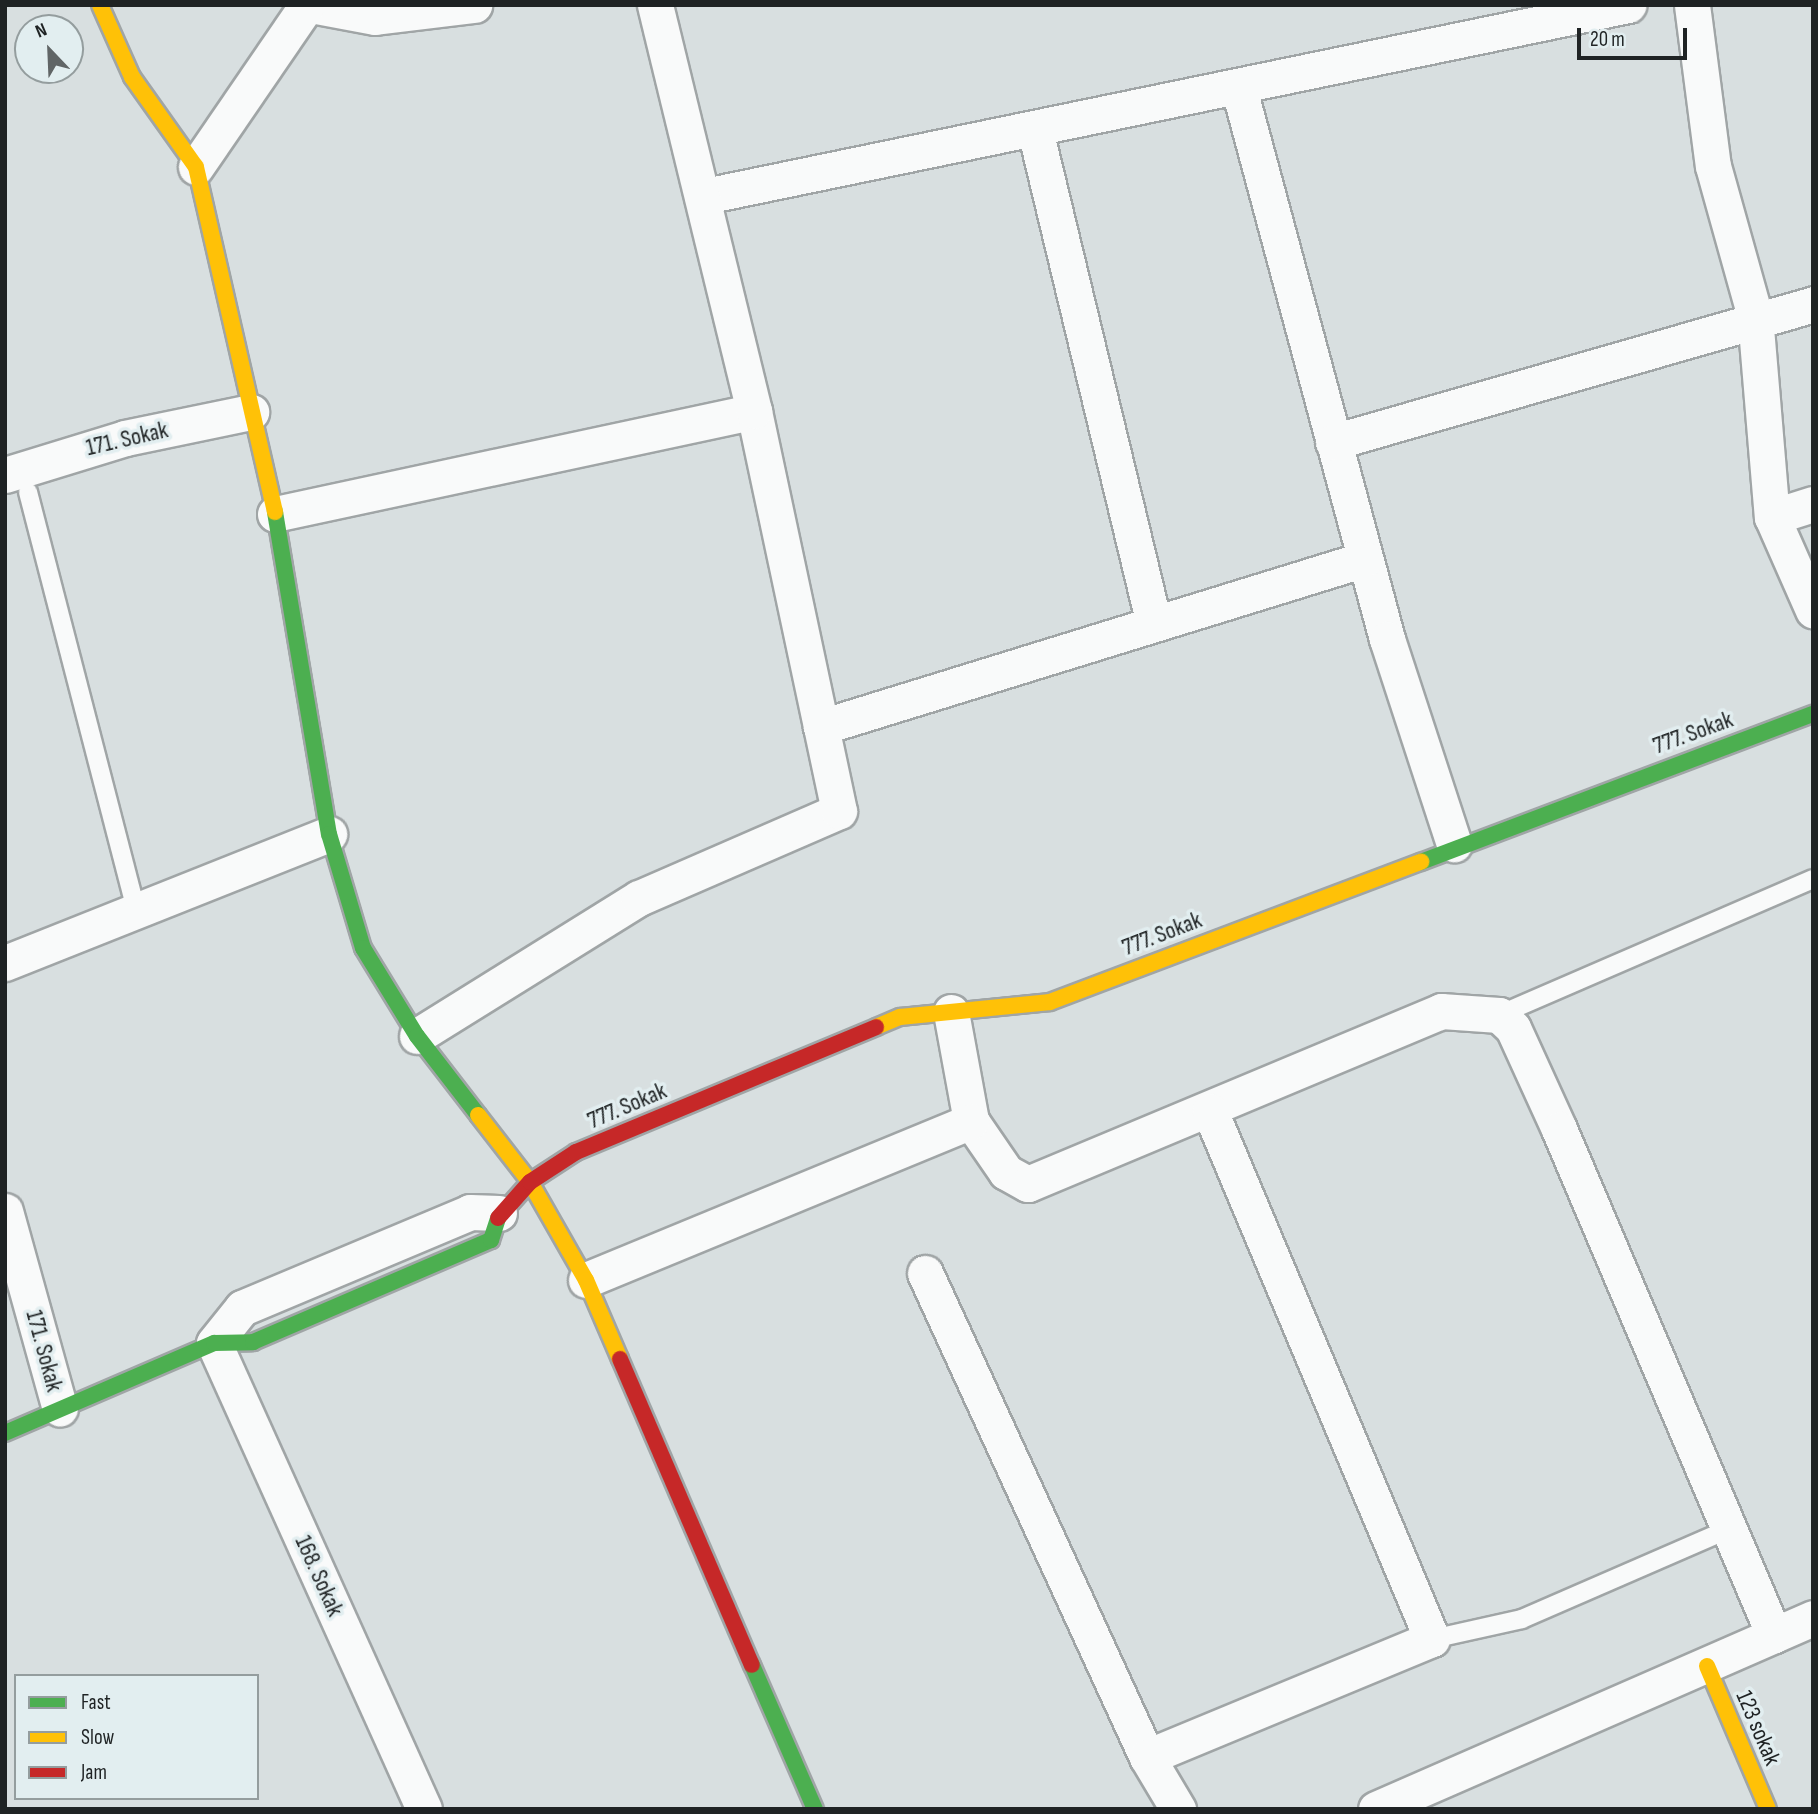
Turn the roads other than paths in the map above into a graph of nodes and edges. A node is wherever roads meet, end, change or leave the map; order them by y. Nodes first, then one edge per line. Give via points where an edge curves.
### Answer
1 (100, 5) edge
2 (309, 5) edge
3 (474, 5) edge
4 (655, 5) edge
5 (1628, 5) edge
6 (1692, 5) edge
7 (418, 9) edge
8 (1239, 89) junction
9 (1035, 130) junction
10 (196, 167) junction
11 (705, 197) junction
12 (1813, 304) edge
13 (1755, 316) junction
14 (754, 411) junction
15 (251, 412) junction
16 (1333, 442) junction
17 (17, 483) edge
18 (1813, 504) edge
19 (275, 514) junction
20 (1772, 517) junction
21 (1365, 559) junction
22 (1813, 610) edge
23 (1154, 624) junction
24 (1813, 714) edge
25 (821, 727) junction
26 (329, 834) junction
27 (1454, 844) junction
28 (1813, 879) edge
29 (136, 911) junction
30 (5, 963) edge
31 (951, 1012) junction
32 (1499, 1015) junction
33 (417, 1036) junction
34 (1210, 1111) junction
35 (971, 1122) junction
36 (530, 1182) junction
37 (5, 1211) edge
38 (499, 1213) joint
39 (925, 1273) dead end
40 (586, 1280) junction
41 (214, 1343) junction
42 (60, 1409) junction
43 (5, 1433) edge
44 (1729, 1529) junction
45 (1813, 1618) edge
46 (1774, 1635) junction
47 (1432, 1639) junction
48 (1707, 1666) junction
49 (1147, 1757) junction
50 (1421, 1802) edge
51 (424, 1809) edge
52 (815, 1809) edge
53 (1178, 1809) edge
54 (1377, 1809) edge
55 (1768, 1809) edge

1 - 10 street via 132,77
2 - 7 street via 375,17
2 - 10 street
3 - 7 street
4 - 11 street
5 - 8 street
6 - 13 street via 1713,166
8 - 9 street
8 - 16 street
9 - 11 street
9 - 23 street
10 - 15 street
11 - 14 street
12 - 13 street
13 - 16 street
13 - 20 street
14 - 19 street
14 - 25 street
15 - 17 street, 171. Sokak via 112,441
15 - 19 street
16 - 21 street
17 - 29 lane
18 - 20 street
19 - 26 street
20 - 22 street
21 - 23 street
21 - 27 street
23 - 25 street
24 - 27 street, 777. Sokak
25 - 33 street via 839,811 639,898
26 - 29 street
26 - 33 street via 363,948
27 - 31 street, 777. Sokak via 1050,1002
28 - 32 lane
29 - 30 street
31 - 35 street
31 - 36 street, 777. Sokak via 900,1017 576,1152
32 - 34 street via 1441,1011
32 - 44 street via 1513,1028 1548,1104
33 - 36 street
34 - 35 street via 1028,1184 1006,1172
34 - 47 street
35 - 40 street
36 - 38 street, 777. Sokak
36 - 40 street
37 - 42 street, 171. Sokak
38 - 41 street via 470,1212 242,1308
39 - 49 street
40 - 52 street
41 - 42 street
41 - 51 street, 168. Sokak
42 - 43 street
44 - 46 street
44 - 47 lane via 1533,1615
45 - 46 street
46 - 48 street
47 - 49 street
48 - 50 street
48 - 55 street, 123 sokak
49 - 53 street
50 - 54 street

